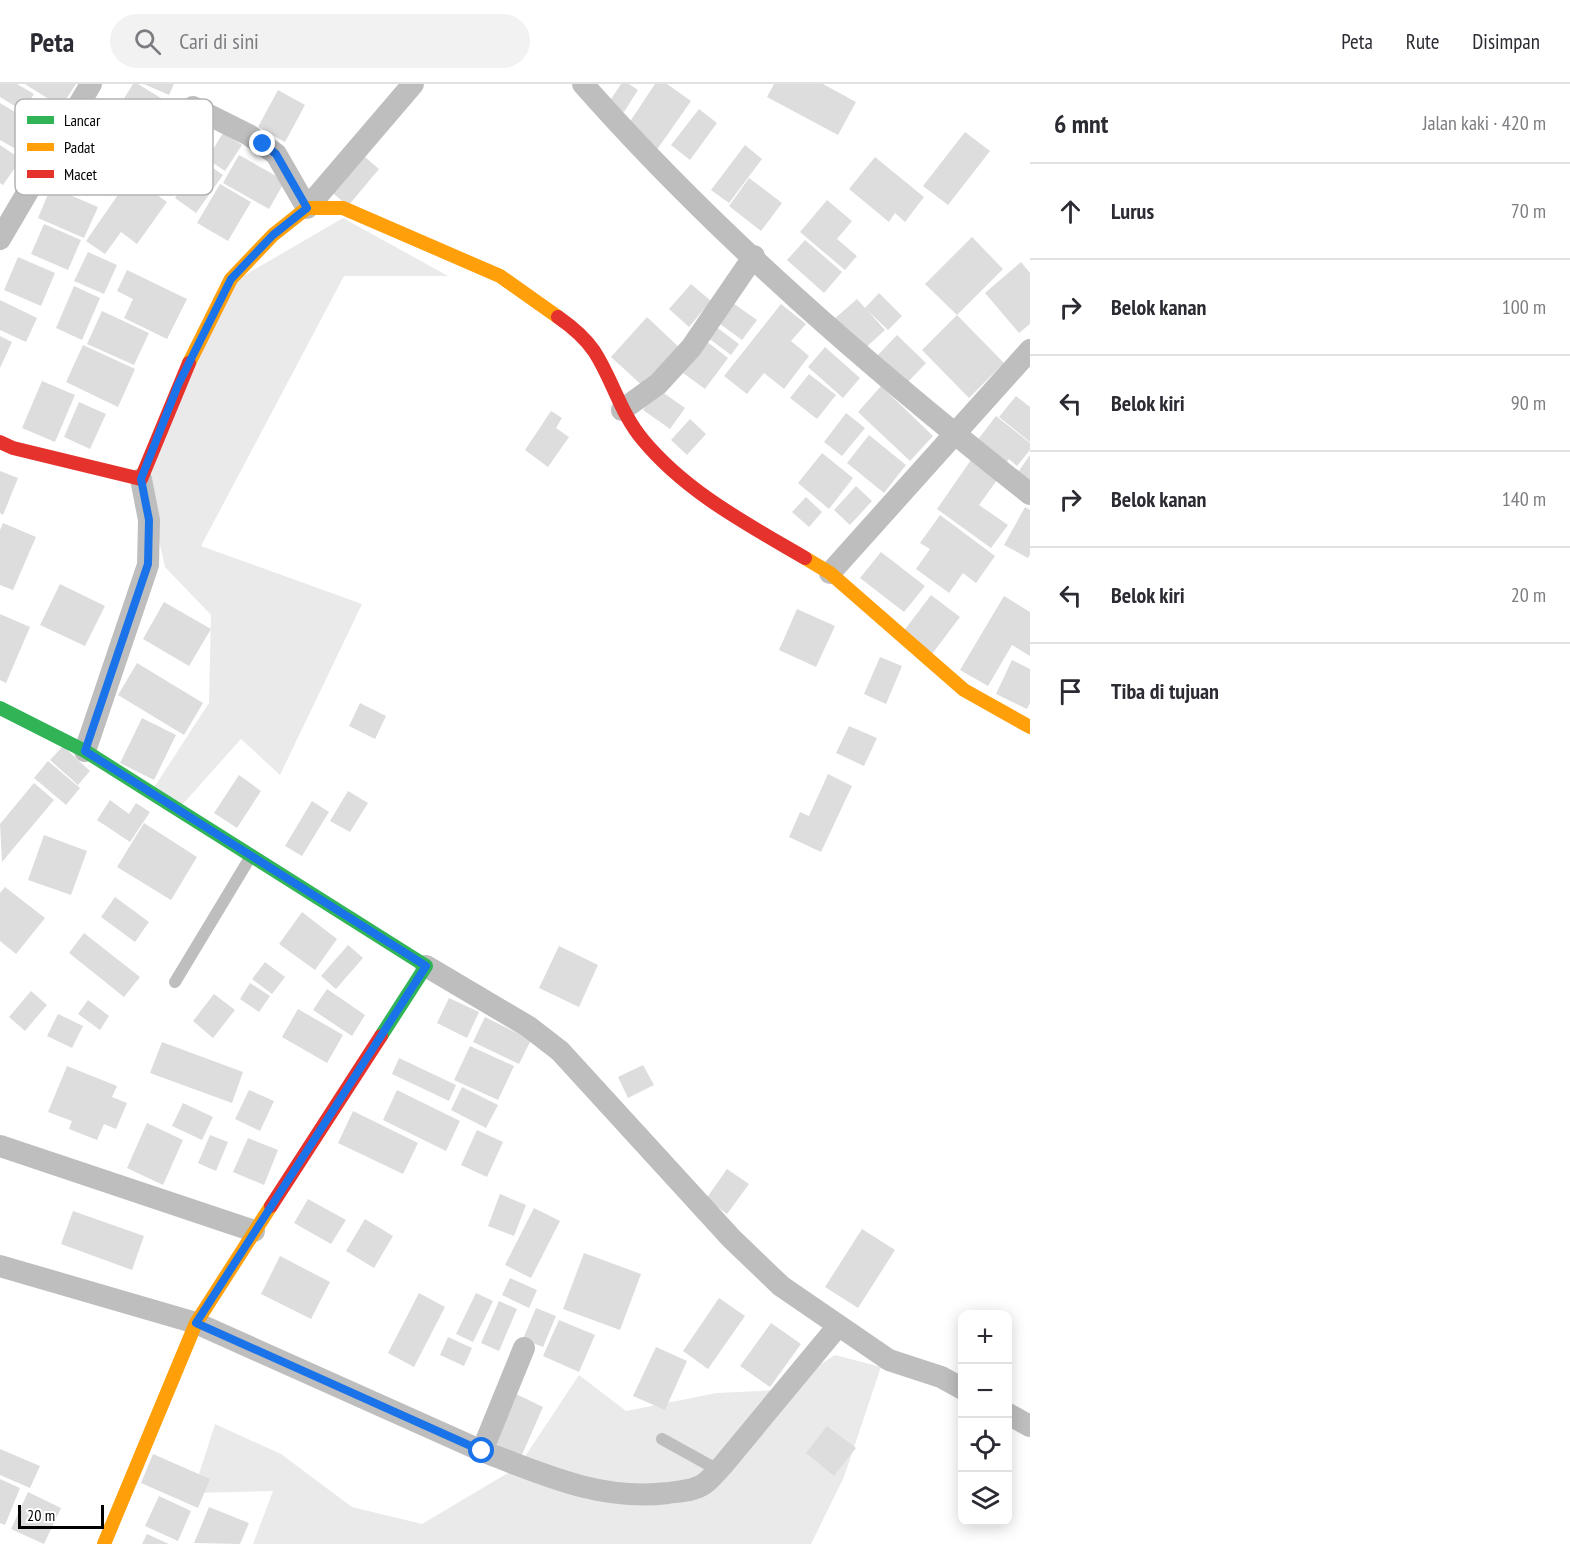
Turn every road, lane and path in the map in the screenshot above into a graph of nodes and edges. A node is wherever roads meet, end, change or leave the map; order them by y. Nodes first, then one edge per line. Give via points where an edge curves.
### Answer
1 (91, 84) edge
2 (413, 84) edge
3 (583, 84) edge
4 (82, 99) edge
5 (213, 117) edge
6 (26, 195) edge
7 (307, 208) junction
8 (0, 239) edge
9 (754, 256) junction
10 (1030, 350) edge
11 (622, 410) junction
12 (953, 433) junction
13 (0, 442) edge
14 (141, 479) junction
15 (1030, 494) edge
16 (830, 573) junction
17 (0, 708) edge
18 (1030, 727) edge
19 (85, 751) junction
20 (252, 855) junction
21 (426, 966) junction
22 (175, 982) dead end
23 (0, 1146) edge
24 (254, 1231) junction
25 (0, 1266) edge
26 (196, 1323) junction
27 (838, 1326) junction
28 (524, 1348) dead end
29 (958, 1386) edge
30 (1012, 1416) edge
31 (1030, 1426) edge
32 (662, 1439) dead end
33 (482, 1451) junction
34 (718, 1470) junction
35 (104, 1544) edge

1 - 4 street
2 - 7 street
3 - 9 street via 629,136
5 - 7 street via 276,154
6 - 8 street
7 - 11 street via 343,208 500,276 572,327 594,351
7 - 14 street via 273,235 231,279 178,385
9 - 11 street via 691,348 658,384
9 - 12 street via 801,302
10 - 12 street
11 - 16 street via 642,440 678,477 742,521
12 - 15 street
12 - 16 street
13 - 14 street
14 - 19 street via 149,520 148,564
16 - 18 street via 964,690
17 - 19 street
19 - 20 street
20 - 21 street
20 - 22 lane
21 - 24 street
21 - 27 street via 529,1027 560,1051 731,1238 781,1286
23 - 24 street
24 - 26 street
25 - 26 street
26 - 33 street
26 - 35 street
27 - 29 street via 889,1360
27 - 34 street
28 - 33 street
30 - 31 street
32 - 34 lane
33 - 34 street via 566,1484 607,1493 689,1489 704,1484

